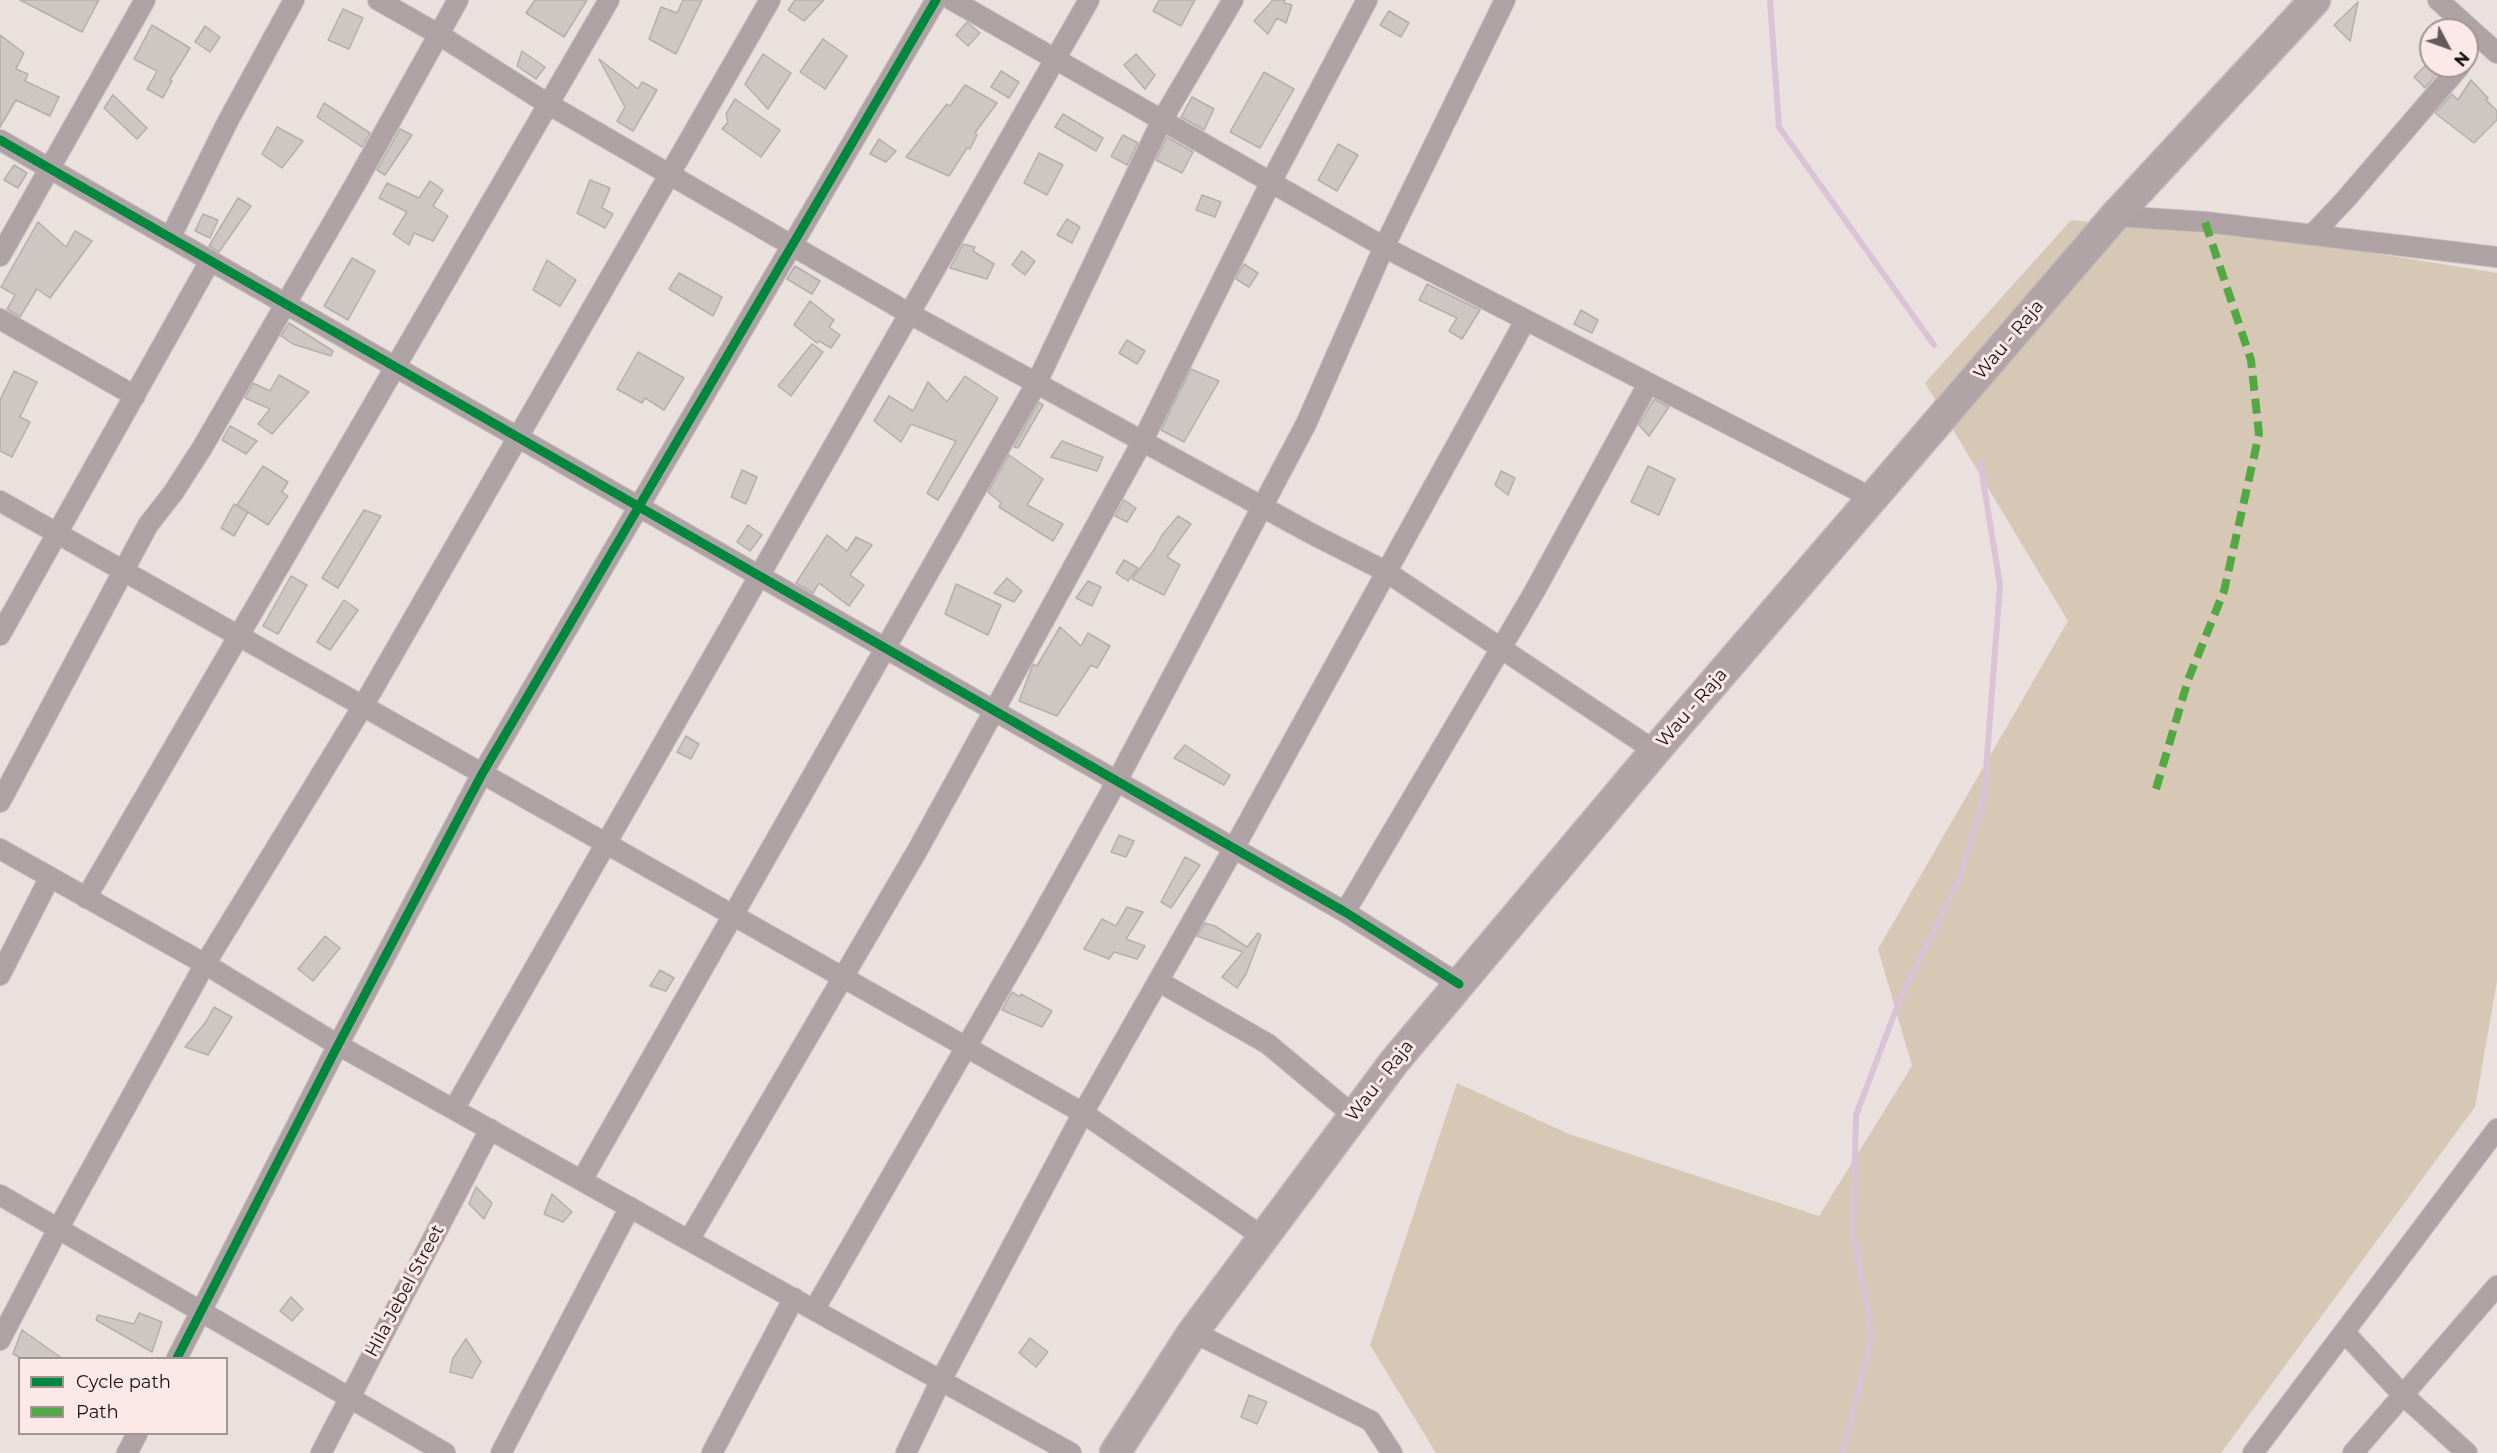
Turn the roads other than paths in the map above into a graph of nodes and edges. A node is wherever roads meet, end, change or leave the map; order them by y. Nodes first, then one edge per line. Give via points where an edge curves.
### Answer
1 (145, 0) edge
2 (294, 0) edge
3 (378, 0) edge
4 (458, 0) edge
5 (609, 0) edge
6 (770, 0) edge
7 (936, 0) edge
8 (952, 0) edge
9 (1089, 0) edge
10 (1233, 0) edge
11 (1367, 0) edge
12 (1505, 0) edge
13 (2315, 0) edge
14 (2438, 0) edge
15 (438, 34) junction
16 (2490, 46) edge
17 (1056, 59) junction
18 (2450, 78) edge
19 (548, 104) junction
20 (1162, 120) junction
21 (0, 140) edge
22 (49, 169) junction
23 (669, 174) junction
24 (1271, 182) junction
25 (2115, 216) junction
26 (2312, 235) junction
27 (170, 238) junction
28 (792, 245) junction
29 (1384, 246) junction
30 (0, 256) edge
31 (2497, 257) edge
32 (210, 261) junction
33 (286, 305) junction
34 (910, 314) junction
35 (0, 319) edge
36 (1526, 321) junction
37 (395, 367) junction
38 (1036, 384) junction
39 (1648, 384) junction
40 (135, 396) junction
41 (518, 437) junction
42 (1142, 442) junction
43 (1874, 500) junction
44 (0, 501) edge
45 (1261, 506) junction
46 (639, 507) junction
47 (57, 533) junction
48 (124, 571) junction
49 (1385, 571) junction
50 (759, 576) junction
51 (0, 635) edge
52 (239, 636) junction
53 (1501, 646) junction
54 (884, 648) junction
55 (363, 706) junction
56 (994, 711) junction
57 (1655, 751) junction
58 (482, 774) junction
59 (1117, 781) junction
60 (0, 802) edge
61 (606, 844) junction
62 (1234, 848) junction
63 (0, 849) edge
64 (50, 877) junction
65 (86, 898) junction
66 (1345, 912) junction
67 (732, 916) junction
68 (205, 964) junction
69 (0, 975) edge
70 (841, 977) junction
71 (1158, 981) junction
72 (1459, 984) junction
73 (338, 1045) junction
74 (965, 1047) junction
75 (454, 1109) junction
76 (1083, 1113) junction
77 (1353, 1115) junction
78 (490, 1129) junction
79 (2497, 1129) edge
80 (582, 1180) junction
81 (0, 1195) edge
82 (630, 1207) junction
83 (58, 1229) junction
84 (1263, 1237) junction
85 (689, 1240) junction
86 (2497, 1286) edge
87 (794, 1298) junction
88 (814, 1310) junction
89 (201, 1312) junction
90 (1193, 1332) junction
91 (2345, 1333) junction
92 (0, 1340) edge
93 (178, 1357) edge
94 (940, 1382) junction
95 (2402, 1394) junction
96 (350, 1398) junction
97 (136, 1435) edge
98 (127, 1453) edge
99 (321, 1453) edge
100 (445, 1453) edge
101 (501, 1453) edge
102 (712, 1453) edge
103 (906, 1453) edge
104 (1071, 1453) edge
105 (1115, 1453) edge
106 (1392, 1453) edge
107 (2253, 1453) edge
108 (2353, 1453) edge
109 (2467, 1453) edge

1 - 22 street
2 - 27 street
3 - 15 street
4 - 15 street
5 - 19 street
6 - 23 street
7 - 28 street
8 - 17 street
9 - 17 street
10 - 20 street
11 - 24 street
12 - 29 street
13 - 25 main road, Wau - Raja
14 - 16 street
15 - 19 street
15 - 33 street
17 - 20 street
17 - 34 street
18 - 26 street
19 - 23 street
19 - 37 street
20 - 24 street
20 - 38 street
21 - 22 street
22 - 27 street
22 - 30 street
23 - 28 street
23 - 41 street
24 - 29 street
24 - 42 street
25 - 26 street
25 - 43 main road, Wau - Raja
26 - 31 street
27 - 32 street
28 - 34 street
28 - 46 street
29 - 36 street
29 - 45 street via 1306,424
32 - 33 street
32 - 40 street
33 - 37 street
33 - 48 street via 202,448 148,525
34 - 38 street
34 - 50 street
35 - 40 street
36 - 39 street
36 - 49 street
37 - 41 street
37 - 52 street
38 - 42 street
38 - 54 street
39 - 43 street
39 - 53 street via 1567,535
40 - 47 street
41 - 46 street
41 - 55 street
42 - 45 street
42 - 56 street
43 - 57 main road, Wau - Raja
44 - 47 street
45 - 49 street
45 - 59 street
46 - 50 street
46 - 58 street
47 - 48 street
47 - 51 street
48 - 52 street
48 - 60 street
49 - 53 street
49 - 62 street
50 - 54 street
50 - 61 street
52 - 55 street
52 - 65 street
53 - 57 street
53 - 66 street
54 - 56 street
54 - 67 street
55 - 58 street
55 - 68 street
56 - 59 street
56 - 70 street via 917,851
57 - 72 main road, Wau - Raja
58 - 61 street
58 - 73 street
59 - 62 street
59 - 74 street
61 - 67 street
61 - 75 street
62 - 66 street
62 - 71 street
63 - 64 street
64 - 65 street
64 - 69 street
65 - 68 street
66 - 72 street
67 - 70 street
67 - 80 street
68 - 73 street
68 - 83 street
70 - 74 street
70 - 85 street
71 - 76 street
71 - 77 street via 1268,1044
72 - 77 main road, Wau - Raja
73 - 75 street
73 - 89 street
74 - 76 street
74 - 88 street
75 - 78 street
76 - 84 street
76 - 94 street
77 - 84 main road, Wau - Raja
78 - 80 street
78 - 96 street, Hila Jebel Street
79 - 91 street
80 - 82 street
81 - 83 street
82 - 85 street
82 - 101 street
83 - 89 street
83 - 92 street
84 - 90 main road, Wau - Raja
85 - 87 street
86 - 95 street
87 - 88 street
87 - 102 street
88 - 94 street
89 - 93 street
89 - 96 street
90 - 105 main road, Wau - Raja
90 - 106 street via 1371,1421
91 - 95 street
91 - 107 street
94 - 103 street
94 - 104 street
95 - 108 street
95 - 109 street
96 - 99 street, Hila Jebel Street
96 - 100 street
97 - 98 street

